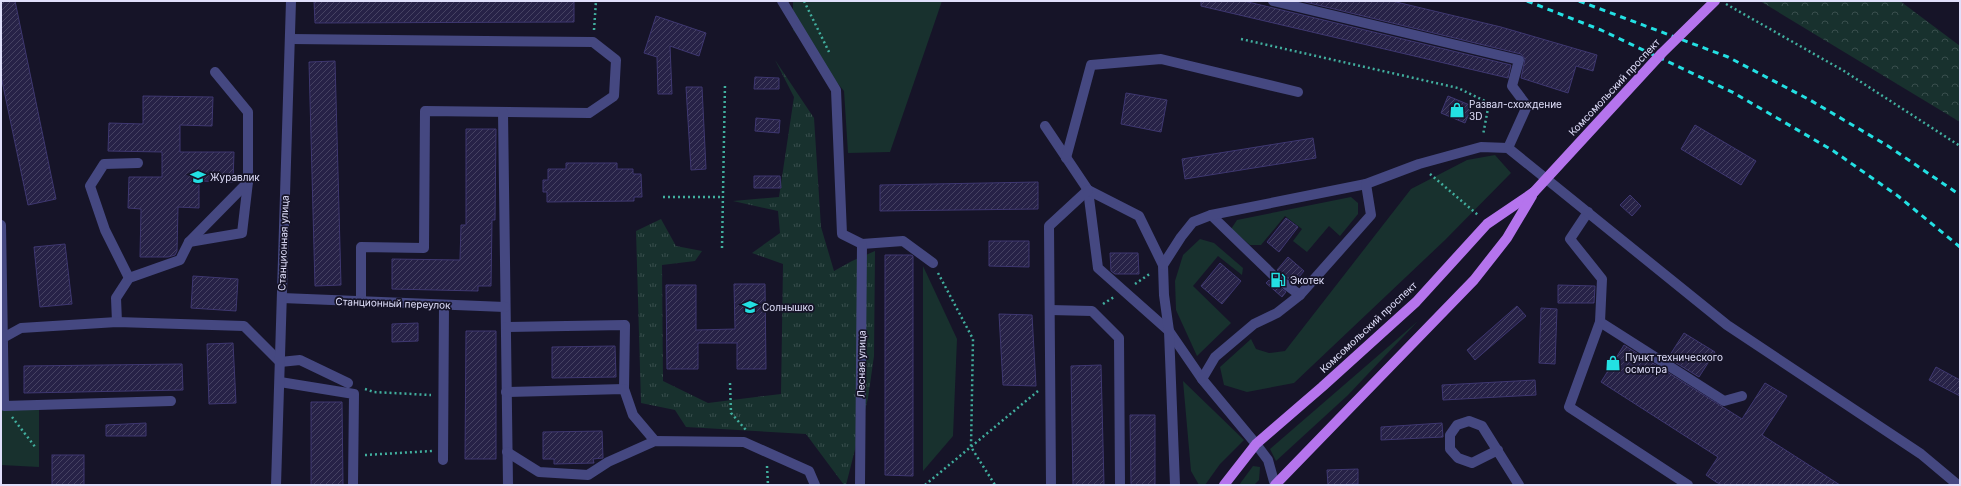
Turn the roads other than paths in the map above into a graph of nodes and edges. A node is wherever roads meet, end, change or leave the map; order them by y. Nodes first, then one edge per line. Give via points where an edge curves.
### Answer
1 (291, 1) edge
2 (782, 1) edge
3 (1273, 1) edge
4 (1719, 2) edge
5 (290, 39) junction
6 (214, 72) dead end
7 (1298, 92) dead end
8 (503, 112) junction
9 (1045, 126) dead end
10 (1508, 148) junction
11 (1066, 158) junction
12 (138, 163) dead end
13 (248, 182) junction
14 (1366, 184) junction
15 (1088, 190) junction
16 (1534, 192) junction
17 (1588, 212) junction
18 (1211, 215) junction
19 (1, 225) edge
20 (189, 242) junction
21 (862, 244) junction
22 (933, 263) road end
23 (1163, 265) junction
24 (129, 278) junction
25 (1300, 295) junction
26 (282, 298) junction
27 (361, 302) junction
28 (444, 305) junction
29 (505, 307) junction
30 (1050, 310) junction
31 (117, 322) junction
32 (1600, 322) junction
33 (506, 327) junction
34 (1169, 331) junction
35 (3, 338) junction
36 (2, 360) edge
37 (280, 362) junction
38 (1202, 379) junction
39 (280, 382) junction
40 (348, 384) road end
41 (624, 389) junction
42 (506, 392) junction
43 (1742, 396) dead end
44 (171, 401) dead end
45 (655, 441) junction
46 (1256, 444) junction
47 (1498, 450) junction
48 (507, 452) junction
49 (443, 455) road end
50 (1175, 472) junction
51 (276, 485) edge
52 (353, 485) edge
53 (508, 485) edge
54 (815, 485) edge
55 (860, 485) edge
56 (1051, 485) edge
57 (1120, 485) edge
58 (1175, 485) edge
59 (1184, 485) edge
60 (1224, 485) edge
61 (1275, 485) edge
62 (1519, 485) edge
63 (1688, 485) edge
64 (1958, 485) edge

1 - 5 street, Станционная улица
2 - 21 street via 836,90 842,234
3 - 10 street via 1519,60 1512,86 1527,106
4 - 16 main road, Комсомольский проспект, bridge via 1662,53
5 - 8 street via 593,42 616,60 614,96 588,113
5 - 26 street, Станционная улица
6 - 13 street via 248,112
7 - 11 street via 1161,58 1091,65
8 - 27 street via 425,111 424,248 361,247
8 - 29 street
9 - 11 street
10 - 14 street via 1481,147 1419,164
10 - 17 street
11 - 15 street
12 - 24 street via 104,164 90,186 105,230
13 - 20 street
13 - 20 street via 242,233
14 - 18 street
14 - 25 street via 1371,215
15 - 23 street via 1140,216
15 - 30 street via 1049,226
15 - 34 street via 1098,268
16 - 46 main road, Комсомольский проспект via 1487,224 1416,302
16 - 61 main road, Комсомольский проспект via 1507,238 1474,280
17 - 32 street via 1570,238 1602,280
17 - 64 street via 1727,325 1921,454
18 - 23 street via 1193,222
18 - 25 street via 1273,275
19 - 35 street
20 - 24 street via 180,260
21 - 22 street via 903,241
21 - 55 street, Лесная улица
23 - 34 street
24 - 31 street via 116,298
25 - 38 street via 1277,313 1254,324 1215,357
26 - 27 street, Станционный переулок
26 - 37 street, Станционная улица
27 - 28 street, Станционный переулок
28 - 29 street, Станционный переулок
28 - 49 street
29 - 33 street
30 - 56 street
30 - 57 street via 1092,311 1119,338
31 - 35 street via 21,328
31 - 37 street via 244,326
32 - 43 street via 1724,401
32 - 63 street via 1569,407
33 - 41 street via 625,326
33 - 42 street
34 - 38 street
34 - 50 street
35 - 36 street
36 - 44 street via 4,406
37 - 39 street, Станционная улица
37 - 40 street via 300,360
38 - 46 street
39 - 51 street, Станционная улица
39 - 52 street via 354,394
41 - 42 street
41 - 45 street via 633,415
42 - 48 street
45 - 48 street via 608,462 588,475 539,472
45 - 54 street via 744,442 809,471
46 - 60 main road, Комсомольский проспект
46 - 61 street via 1268,460
47 - 47 street via 1482,426 1469,421 1457,425 1450,436 1450,448 1458,458 1472,463
47 - 62 street
48 - 53 street
50 - 58 street
50 - 59 street

